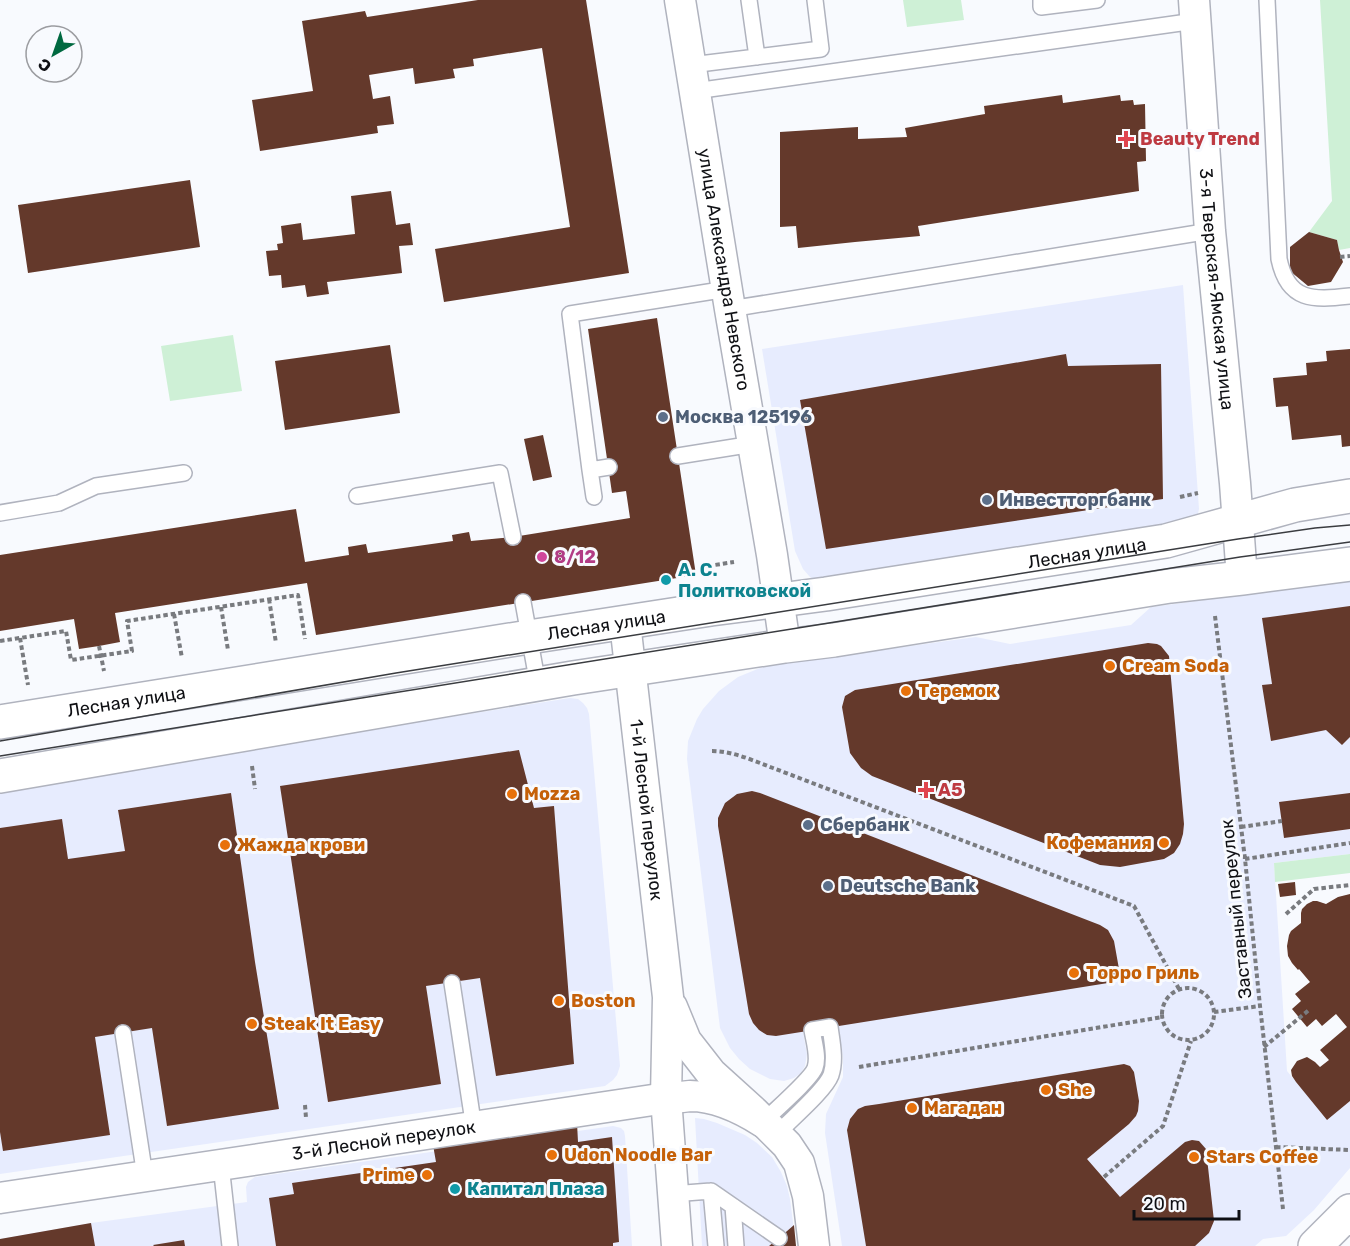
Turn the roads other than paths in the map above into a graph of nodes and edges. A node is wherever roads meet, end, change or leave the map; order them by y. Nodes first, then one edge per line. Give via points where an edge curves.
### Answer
1 (680, 0) edge
2 (748, 0) edge
3 (815, 0) edge
4 (1041, 0) edge
5 (1097, 0) edge
6 (1267, 0) edge
7 (1195, 10) edge
8 (757, 57) junction
9 (693, 78) junction
10 (1210, 231) junction
11 (1350, 296) edge
12 (729, 299) junction
13 (753, 444) junction
14 (678, 456) dead end
15 (609, 467) dead end
16 (590, 470) junction
17 (184, 473) dead end
18 (357, 496) dead end
19 (1350, 496) edge
20 (594, 498) dead end
21 (0, 513) edge
22 (1237, 522) junction
23 (513, 537) dead end
24 (1350, 564) edge
25 (1242, 578) junction
26 (779, 600) junction
27 (523, 602) dead end
28 (625, 622) junction
29 (529, 637) junction
30 (785, 646) junction
31 (631, 670) junction
32 (538, 685) junction
33 (0, 722) edge
34 (0, 777) edge
35 (452, 983) dead end
36 (668, 997) junction
37 (123, 1033) dead end
38 (666, 1098) junction
39 (474, 1128) junction
40 (769, 1128) junction
41 (221, 1165) junction
42 (145, 1176) junction
43 (711, 1191) junction
44 (672, 1194) junction
45 (0, 1198) edge
46 (733, 1206) junction
47 (1350, 1211) edge
48 (779, 1238) dead end
49 (230, 1246) edge
50 (677, 1246) edge
51 (716, 1246) edge
52 (736, 1246) edge
53 (814, 1246) edge
54 (1315, 1246) edge

1 - 9 street, улица Александра Невского
2 - 8 lane
3 - 8 lane via 821,49
4 - 5 lane via 1041,7
6 - 11 lane via 1282,273 1300,294 1327,299
7 - 9 lane
7 - 10 street, 3-я Тверская-Ямская улица
8 - 9 lane
9 - 12 street, улица Александра Невского
10 - 12 lane
10 - 22 street, 3-я Тверская-Ямская улица
12 - 13 street, улица Александра Невского
12 - 16 lane via 570,314
13 - 14 lane
13 - 26 street, улица Александра Невского
15 - 16 lane
16 - 20 lane
17 - 21 lane via 96,486 59,503
18 - 23 lane via 500,473
19 - 22 street, Лесная улица via 1295,505
22 - 25 street, 3-я Тверская-Ямская улица
22 - 26 street, Лесная улица via 1166,541
24 - 25 street
25 - 30 street via 1170,585
26 - 28 street, Лесная улица
26 - 30 street, улица Александра Невского
27 - 29 lane
28 - 29 street, Лесная улица
28 - 31 street, 1-й Лесной переулок
29 - 32 lane
29 - 33 street, Лесная улица
30 - 31 street
31 - 32 street
31 - 36 street, 1-й Лесной переулок
32 - 34 street
35 - 39 lane
36 - 38 street, 1-й Лесной переулок
36 - 40 street, 1-й Лесной переулок via 686,1041 704,1065
37 - 42 lane
38 - 39 street, 3-й Лесной переулок
38 - 40 street, 3-й Лесной переулок via 708,1098 741,1110
38 - 44 street, 1-й Лесной переулок
39 - 41 street, 3-й Лесной переулок
40 - 40 lane via 826,1084 833,1067 830,1027 812,1030 814,1069
40 - 53 street, 1-й Лесной переулок via 799,1163
41 - 42 street, 3-й Лесной переулок
41 - 49 lane
42 - 45 street, 3-й Лесной переулок
43 - 44 lane
43 - 46 lane
43 - 51 lane
44 - 50 street, 1-й Лесной переулок
46 - 48 lane
46 - 52 lane
47 - 54 street

